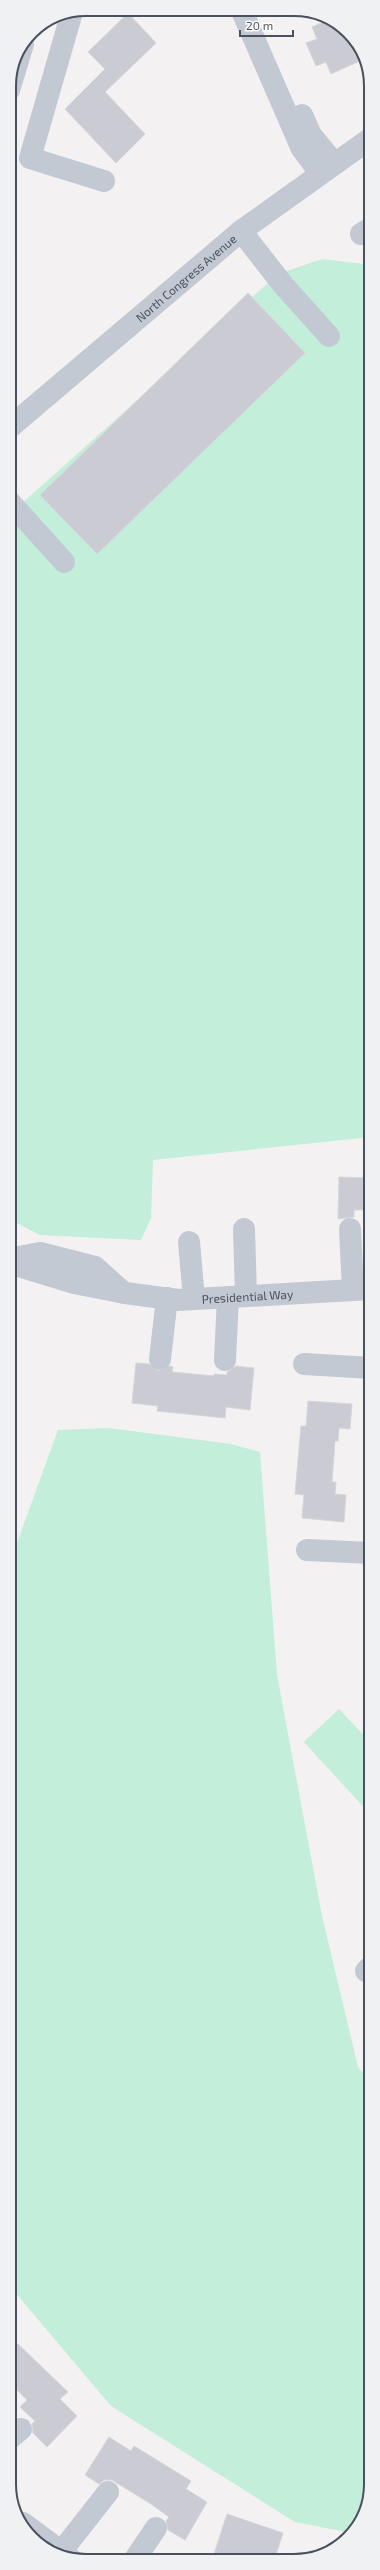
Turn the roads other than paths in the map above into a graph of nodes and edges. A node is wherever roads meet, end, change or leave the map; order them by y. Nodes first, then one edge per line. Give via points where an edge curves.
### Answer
1 (244, 16) edge
2 (259, 16) edge
3 (70, 17) edge
4 (364, 143) edge
5 (327, 168) junction
6 (104, 181) dead end
7 (241, 231) junction
8 (329, 336) dead end
9 (16, 422) edge
10 (16, 509) edge
11 (64, 562) dead end
12 (244, 1229) dead end
13 (350, 1229) dead end
14 (189, 1242) dead end
15 (16, 1258) edge
16 (16, 1265) edge
17 (16, 1273) edge
18 (362, 1290) edge
19 (125, 1293) junction
20 (237, 1296) junction
21 (167, 1298) junction
22 (194, 1299) junction
23 (160, 1359) dead end
24 (225, 1360) dead end
25 (304, 1364) dead end
26 (364, 1368) edge
27 (307, 1550) dead end
28 (364, 1553) edge
29 (108, 2492) dead end
30 (156, 2528) dead end
31 (35, 2532) edge
32 (56, 2547) edge
33 (68, 2552) edge
34 (138, 2554) edge

1 - 5 street via 302,149
2 - 5 street
3 - 6 street via 30,158
4 - 5 street, North Congress Avenue
5 - 7 street, North Congress Avenue
7 - 8 street via 284,286
7 - 9 street, North Congress Avenue
10 - 11 street
12 - 20 street
13 - 18 street
14 - 22 street
15 - 19 street via 40,1253 95,1267
16 - 19 street, Presidential Way via 74,1283
17 - 19 street, Presidential Way via 22,1279 85,1296
18 - 20 street, Presidential Way
19 - 21 street, Presidential Way
20 - 22 street, Presidential Way
20 - 24 street
21 - 22 street, Presidential Way
21 - 23 street
25 - 26 street
27 - 28 street
29 - 33 street
30 - 34 street
31 - 32 street

